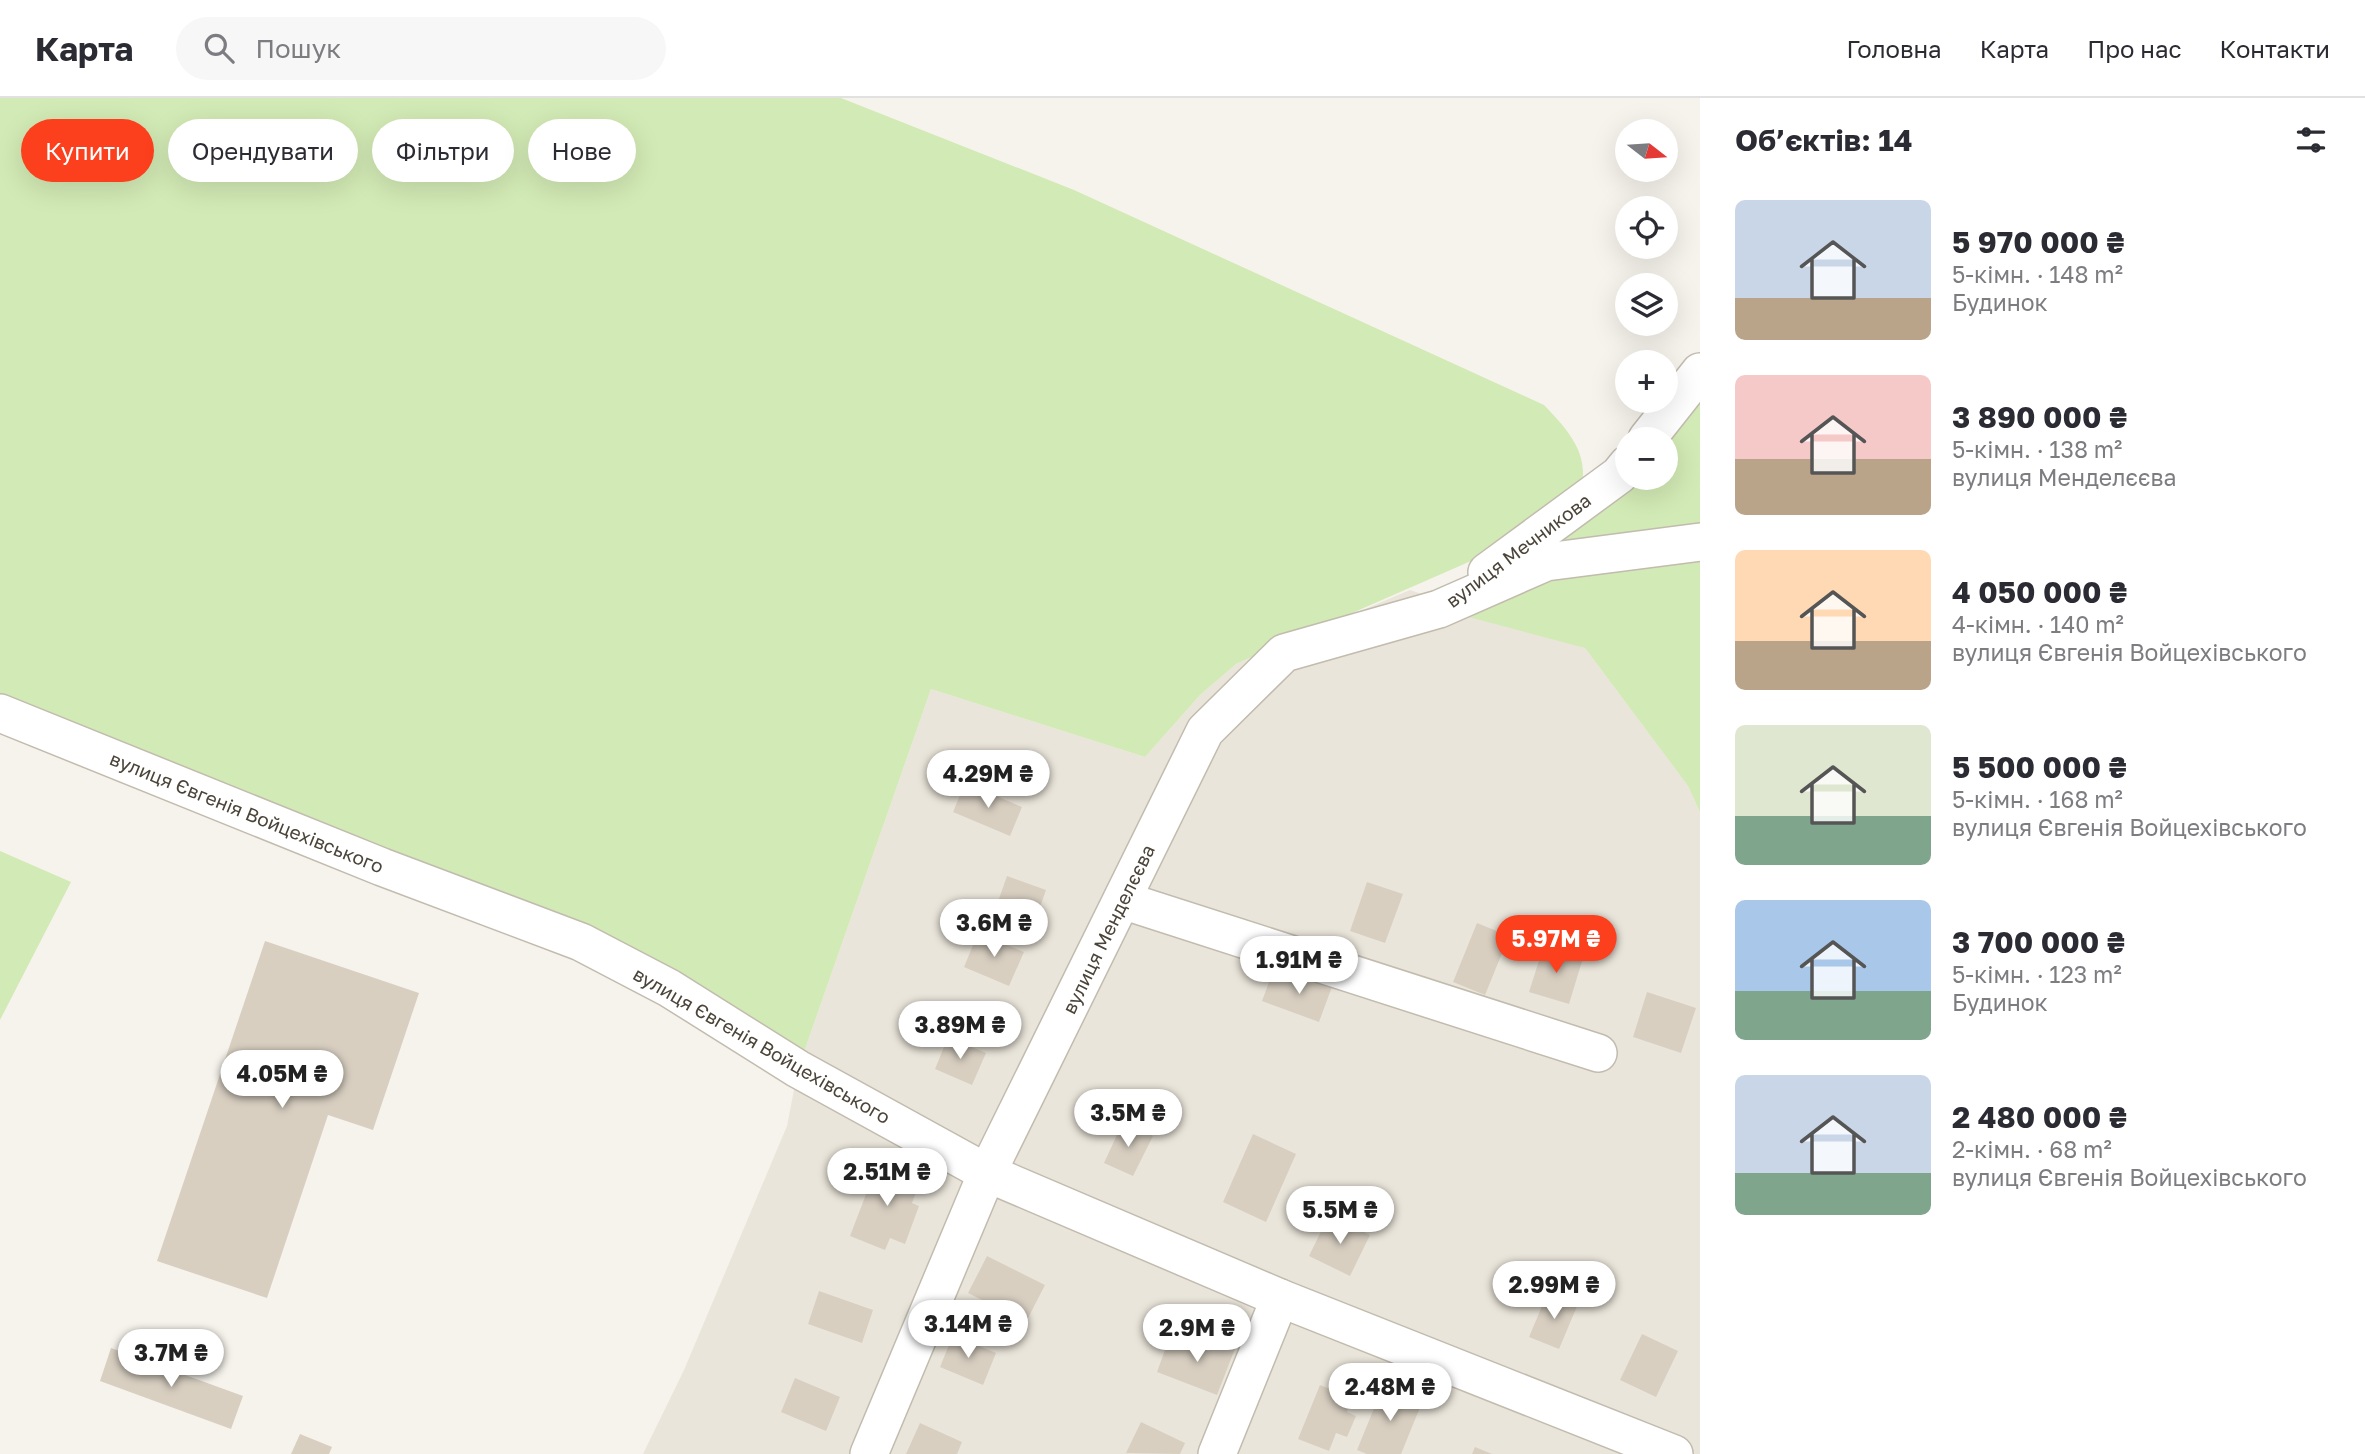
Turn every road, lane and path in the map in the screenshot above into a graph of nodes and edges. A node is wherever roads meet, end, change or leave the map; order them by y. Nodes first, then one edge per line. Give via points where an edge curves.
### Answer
1 (1700, 372) edge
2 (1656, 427) edge
3 (1615, 478) edge
4 (1700, 542) edge
5 (1439, 609) junction
6 (0, 713) edge
7 (1122, 900) junction
8 (1598, 1053) dead end
9 (986, 1173) junction
10 (1280, 1298) junction
11 (1597, 1440) edge
12 (869, 1454) edge
13 (1217, 1454) edge
14 (1674, 1454) edge

1 - 2 street
3 - 5 street, вулиця Мечникова
4 - 5 street via 1546,562
5 - 7 street, вулиця Менделєєва via 1284,653 1205,731
6 - 9 street, вулиця Євгенія Войцехівського via 581,942 670,988 798,1069
7 - 8 street
7 - 9 street, вулиця Менделєєва
9 - 10 street, вулиця Євгенія Войцехівського
9 - 12 street, вулиця Менделєєва
10 - 11 street, вулиця Євгенія Войцехівського
10 - 13 street
11 - 14 street, вулиця Євгенія Войцехівського

